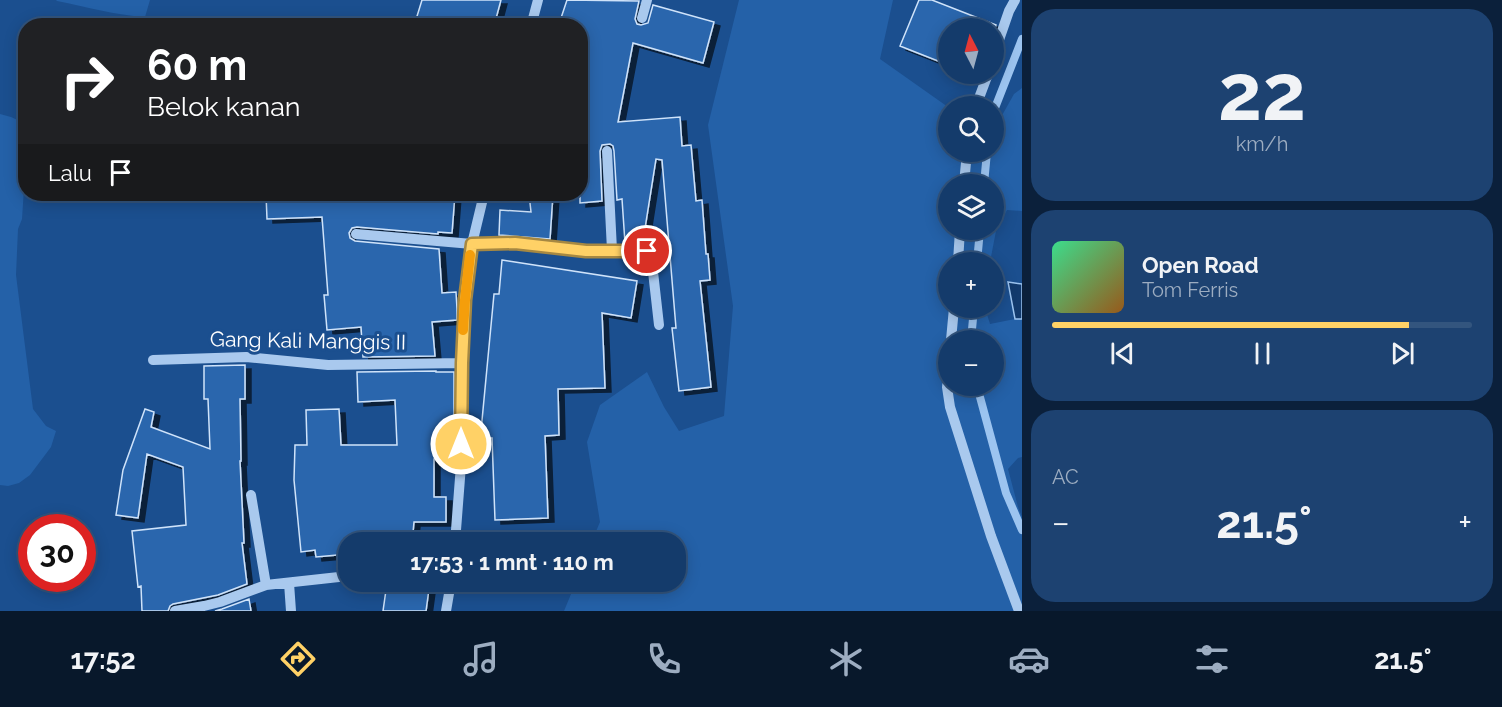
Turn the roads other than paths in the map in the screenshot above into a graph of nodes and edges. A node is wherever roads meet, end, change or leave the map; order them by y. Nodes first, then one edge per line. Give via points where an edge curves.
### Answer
1 (538, 0) edge
2 (647, 0) edge
3 (1015, 0) edge
4 (533, 18) edge
5 (642, 18) dead end
6 (1004, 25) edge
7 (607, 151) dead end
8 (482, 201) edge
9 (356, 234) dead end
10 (472, 244) junction
11 (612, 250) junction
12 (659, 325) dead end
13 (153, 360) dead end
14 (462, 363) junction
15 (948, 396) edge
16 (251, 495) dead end
17 (456, 532) edge
18 (338, 577) edge
19 (289, 583) junction
20 (266, 585) junction
21 (449, 592) edge
22 (175, 611) edge
23 (291, 611) edge
24 (446, 611) edge
25 (1019, 611) edge

1 - 4 street
2 - 5 street
3 - 6 street
7 - 11 street
8 - 10 street
9 - 10 street
10 - 11 street
10 - 14 street
11 - 12 street via 651,254
13 - 14 street, Gang Kali Manggis II via 246,357 328,365
14 - 17 street
15 - 25 street via 991,536
16 - 20 street
18 - 19 street
19 - 20 street
19 - 23 street
20 - 22 street via 220,602
21 - 24 street

